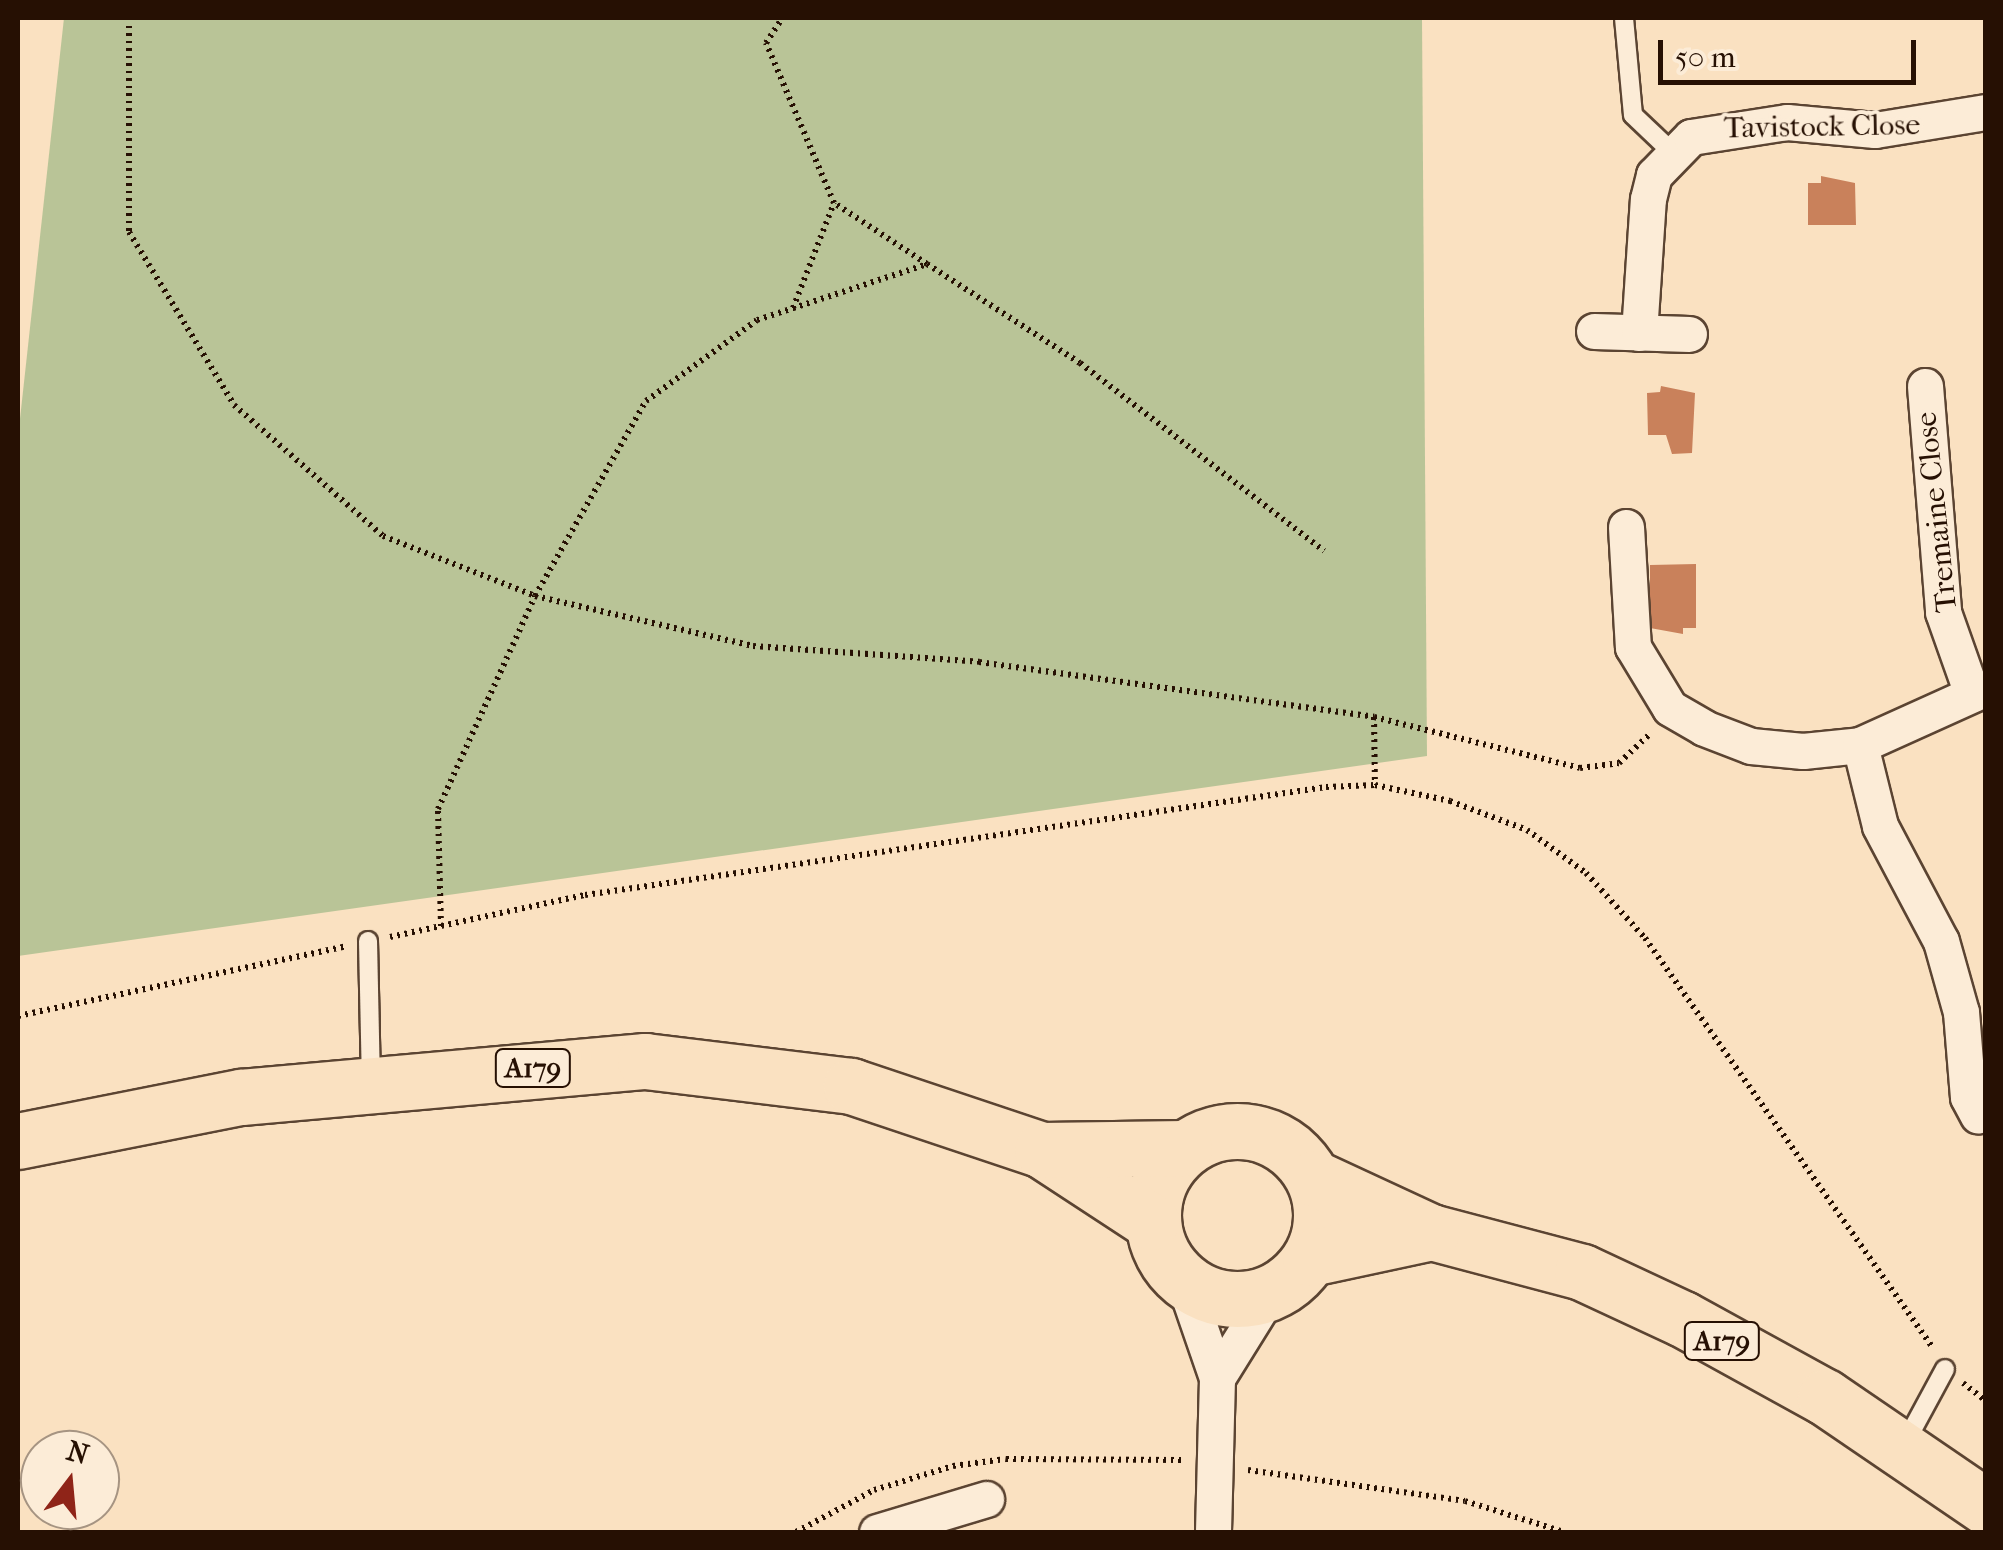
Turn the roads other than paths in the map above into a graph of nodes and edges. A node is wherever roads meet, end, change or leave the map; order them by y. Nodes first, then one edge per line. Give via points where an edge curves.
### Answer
1 (1624, 18) edge
2 (1986, 112) edge
3 (1673, 152) junction
4 (1594, 332) dead end
5 (1638, 333) junction
6 (1688, 334) dead end
7 (1925, 386) dead end
8 (1626, 527) dead end
9 (1979, 691) edge
10 (1860, 745) junction
11 (368, 942) road end
12 (371, 1083) junction
13 (1978, 1116) dead end
14 (18, 1142) edge
15 (1184, 1148) junction
16 (1042, 1150) junction
17 (1314, 1178) junction
18 (1152, 1222) junction
19 (1431, 1232) junction
20 (1290, 1275) junction
21 (1183, 1279) junction
22 (1945, 1369) road end
23 (1217, 1378) junction
24 (1902, 1448) junction
25 (986, 1499) dead end
26 (1986, 1507) edge
27 (882, 1531) edge
28 (1213, 1532) edge

1 - 3 lane via 1633,115
2 - 3 street, Tavistock Close via 1874,130 1738,125 1692,137
3 - 5 street via 1654,175 1642,229
4 - 5 street
5 - 6 street
7 - 9 street, Tremaine Close via 1942,612
8 - 10 street, Tremaine Close via 1632,647 1670,708 1751,746 1803,751
9 - 10 street, Tremaine Close
10 - 13 street via 1880,826 1941,941 1961,1012 1968,1097
11 - 12 lane
12 - 14 highway, A179 via 223,1100
12 - 16 highway, A179 via 645,1061 851,1086
15 - 16 highway
15 - 17 highway via 1219,1133 1256,1132 1280,1142
15 - 18 highway via 1162,1174
16 - 18 highway
17 - 19 highway
17 - 20 highway via 1321,1219
18 - 21 highway via 1159,1248
19 - 20 highway
19 - 24 highway, A179 via 1582,1272 1698,1328
20 - 21 highway via 1218,1297
20 - 23 street
21 - 23 street
22 - 24 lane
23 - 28 street
24 - 26 highway, A179
25 - 27 street

